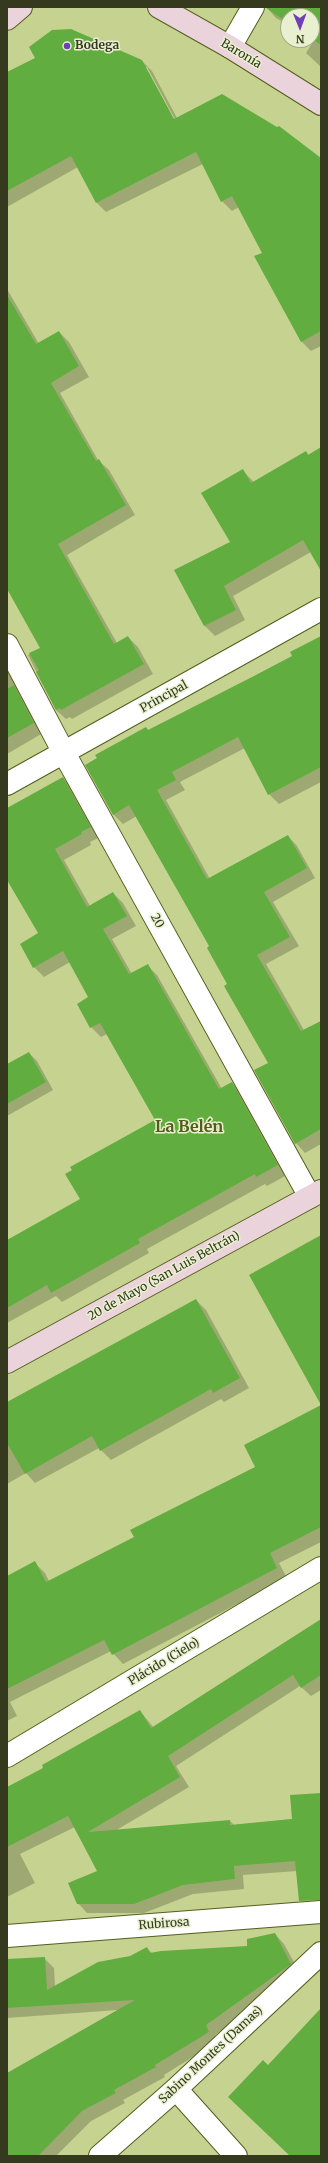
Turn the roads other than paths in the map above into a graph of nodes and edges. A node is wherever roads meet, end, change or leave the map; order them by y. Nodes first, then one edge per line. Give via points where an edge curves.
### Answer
1 (21, 7) edge
2 (159, 7) edge
3 (254, 7) edge
4 (7, 19) edge
5 (230, 47) junction
6 (321, 104) edge
7 (321, 609) edge
8 (7, 645) edge
9 (64, 753) junction
10 (7, 784) edge
11 (315, 1194) edge
12 (7, 1362) edge
13 (321, 1568) edge
14 (7, 1756) edge
15 (321, 1912) edge
16 (7, 1936) edge
17 (321, 1953) edge
18 (176, 2089) junction
19 (100, 2156) edge
20 (236, 2156) edge

1 - 4 main road
2 - 5 main road, Baronía
3 - 5 street
5 - 6 main road, Baronía
7 - 9 street, Principal
8 - 9 street, 20
9 - 10 street, Principal
9 - 11 street, 20
11 - 12 main road, 20 de Mayo (San Luis Beltrán)
13 - 14 street, Plácido (Cielo)
15 - 16 street, Rubirosa
17 - 18 street, Sabino Montes (Damas)
18 - 19 street, Sabino Montes (Damas)
18 - 20 street

